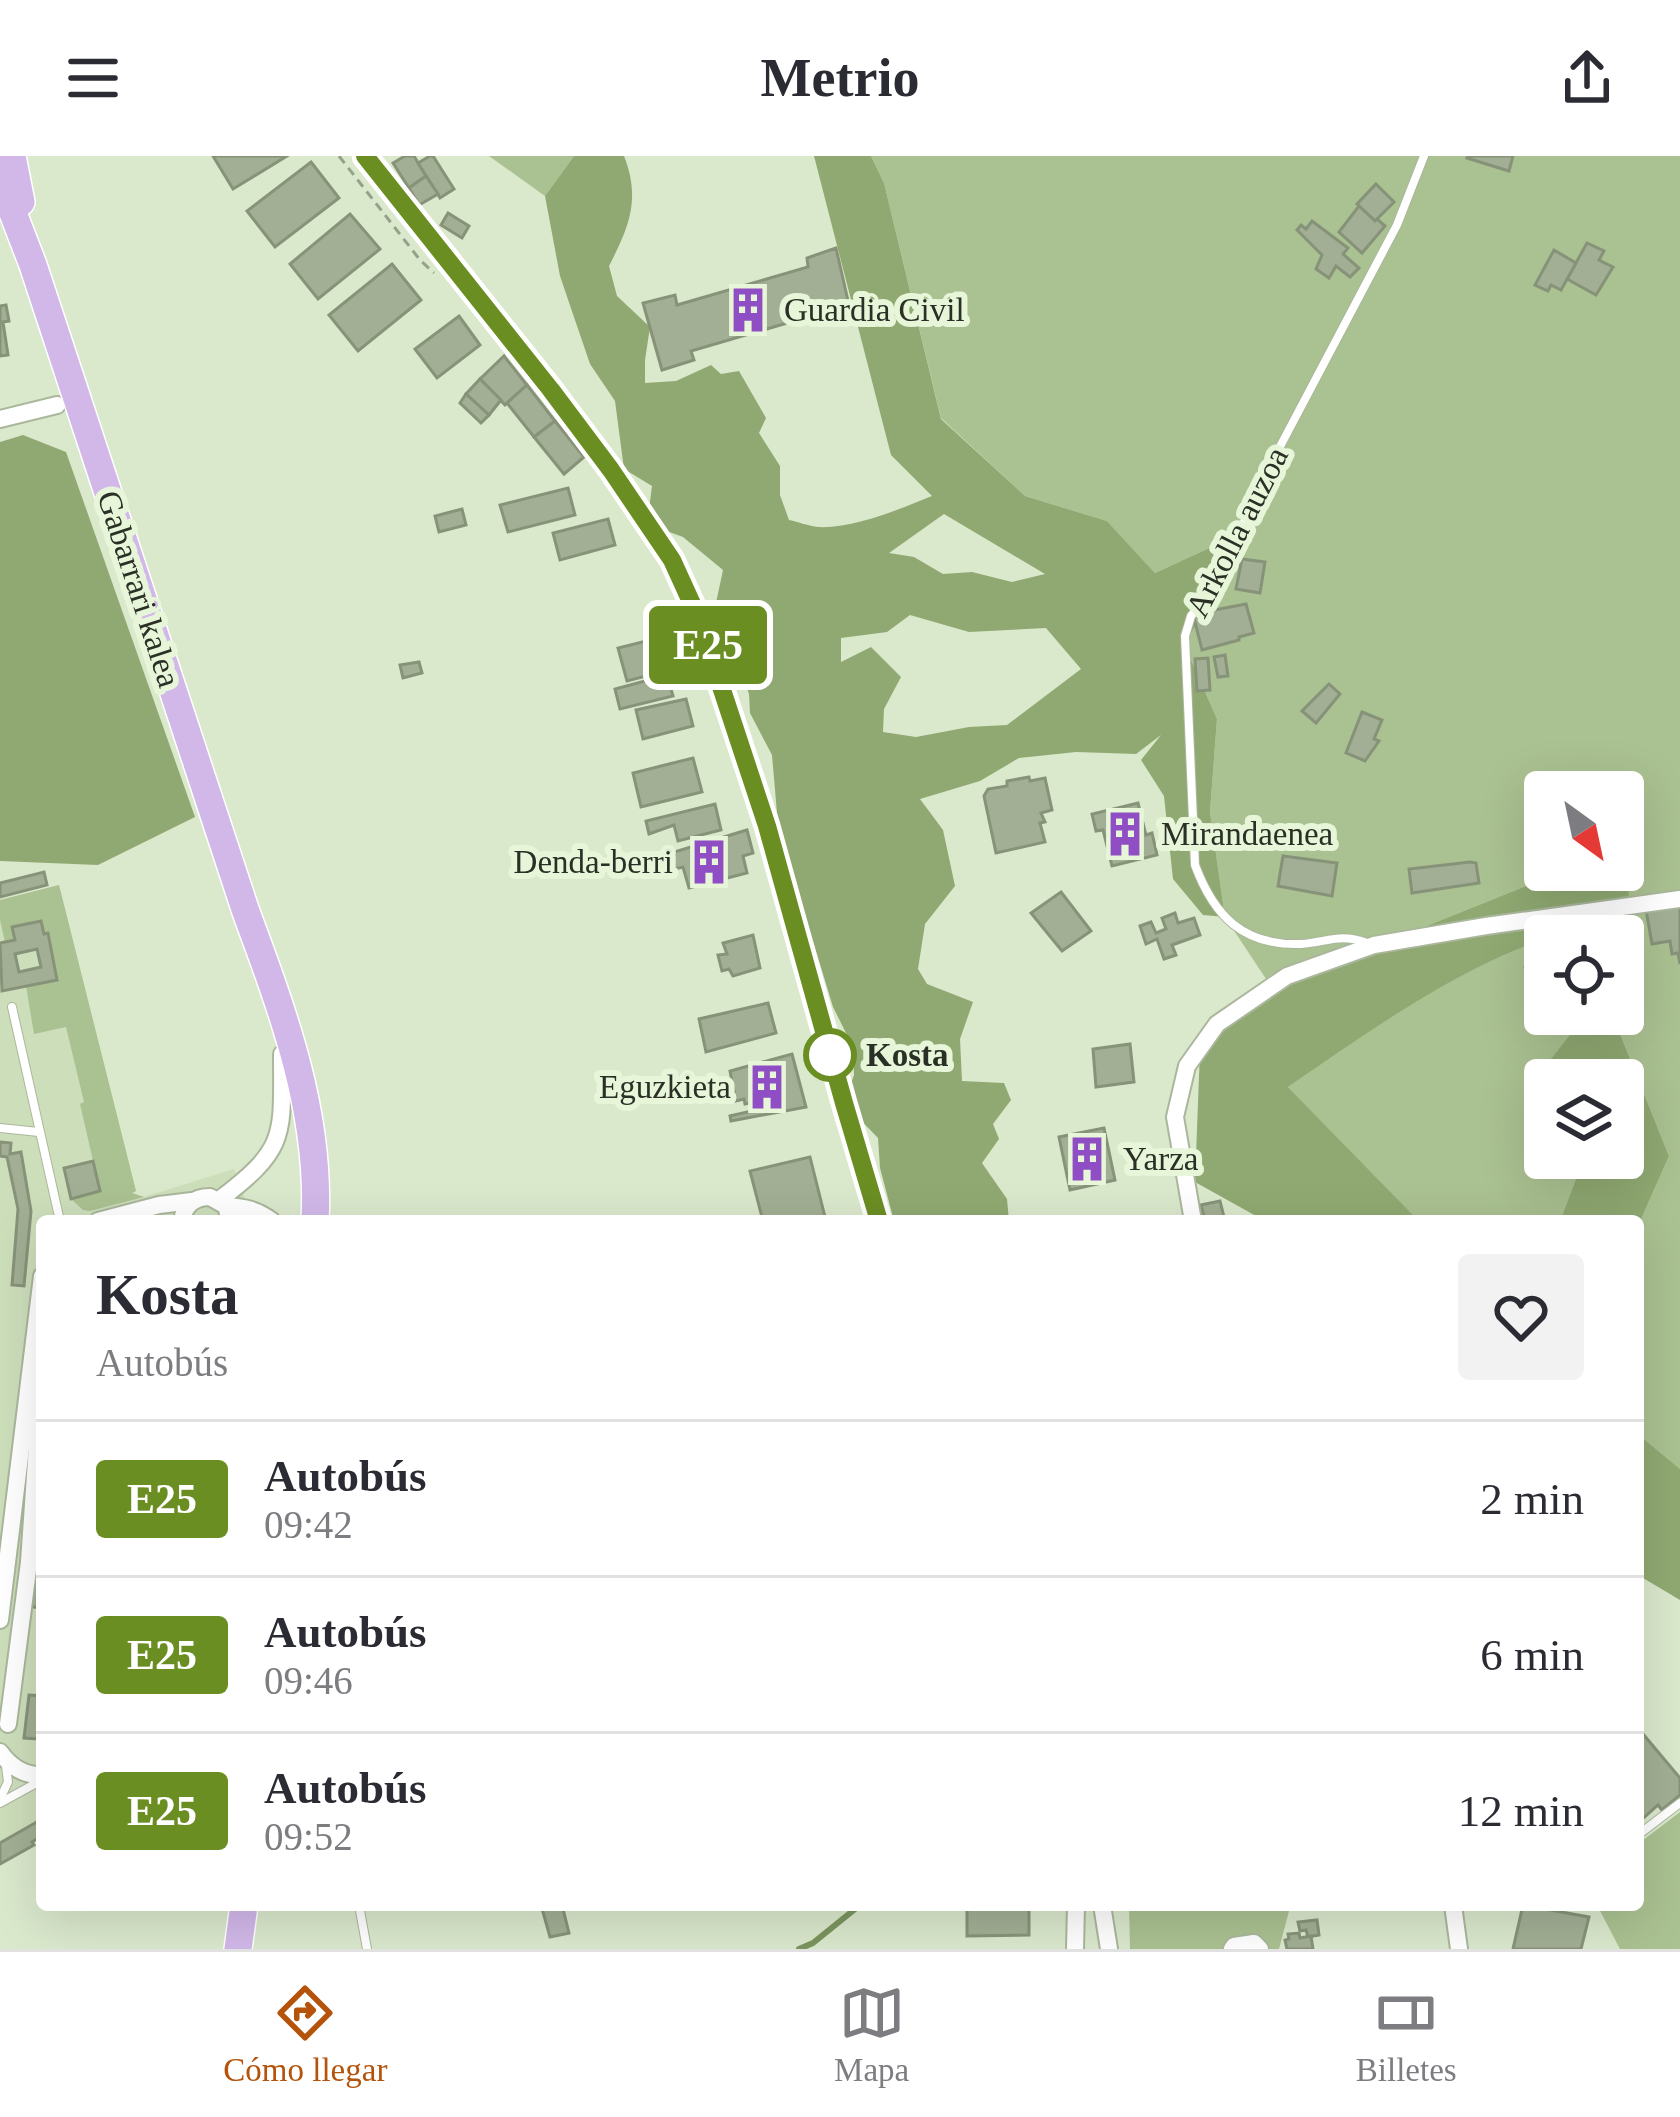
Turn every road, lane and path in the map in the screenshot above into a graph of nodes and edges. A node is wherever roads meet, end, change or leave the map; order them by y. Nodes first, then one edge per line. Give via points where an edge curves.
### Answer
1 (12, 156) edge
2 (1424, 156) edge
3 (372, 159) edge
4 (0, 178) edge
5 (33, 265) junction
6 (57, 405) dead end
7 (0, 419) edge
8 (1680, 899) edge
9 (246, 912) junction
10 (1374, 945) junction
11 (12, 1007) dead end
12 (282, 1054) junction
13 (0, 1128) edge
14 (39, 1132) junction
15 (192, 1201) junction
16 (225, 1209) edge
17 (59, 1215) edge
18 (121, 1215) edge
19 (184, 1215) edge
20 (264, 1215) edge
21 (297, 1215) edge
22 (315, 1215) edge
23 (877, 1215) edge
24 (1192, 1215) edge
25 (36, 1325) edge
26 (36, 1461) edge
27 (0, 1620) edge
28 (8, 1724) dead end
29 (2, 1755) edge
30 (36, 1776) edge
31 (36, 1781) edge
32 (0, 1801) edge
33 (1680, 1803) edge
34 (1644, 1830) edge
35 (241, 1911) edge
36 (359, 1911) edge
37 (1076, 1911) edge
38 (1103, 1911) edge
39 (1454, 1911) edge
40 (238, 1949) edge
41 (368, 1949) edge
42 (1076, 1949) edge
43 (1109, 1949) edge
44 (1232, 1949) edge
45 (1260, 1949) edge
46 (1459, 1949) edge

1 - 5 main road, Gabarrari kalea
2 - 10 lane, Arkolla auzoa via 1185,636 1195,865 1203,886 1229,924 1262,940 1350,937
3 - 23 street via 672,560 767,826
4 - 5 main road, Gabarrari kalea
5 - 9 main road, Gabarrari kalea
6 - 7 street
8 - 10 street, Arkolla auzoa
9 - 12 main road, Gabarrari kalea
9 - 22 main road, Gabarrari kalea via 302,1079
10 - 24 street, Arkolla auzoa via 1287,976 1217,1024 1187,1066 1175,1117
11 - 14 lane
12 - 16 street, Gabarrari kalea via 276,1144
12 - 21 main road, Gabarrari kalea
13 - 14 lane
14 - 17 lane
15 - 16 street via 201,1197
15 - 18 street
15 - 19 street
16 - 20 street
25 - 27 street
26 - 28 street
29 - 30 street
29 - 32 lane via 8,1782
31 - 32 lane
33 - 34 lane
35 - 40 main road
36 - 41 lane
37 - 42 street
38 - 43 street
39 - 46 street
44 - 45 street

